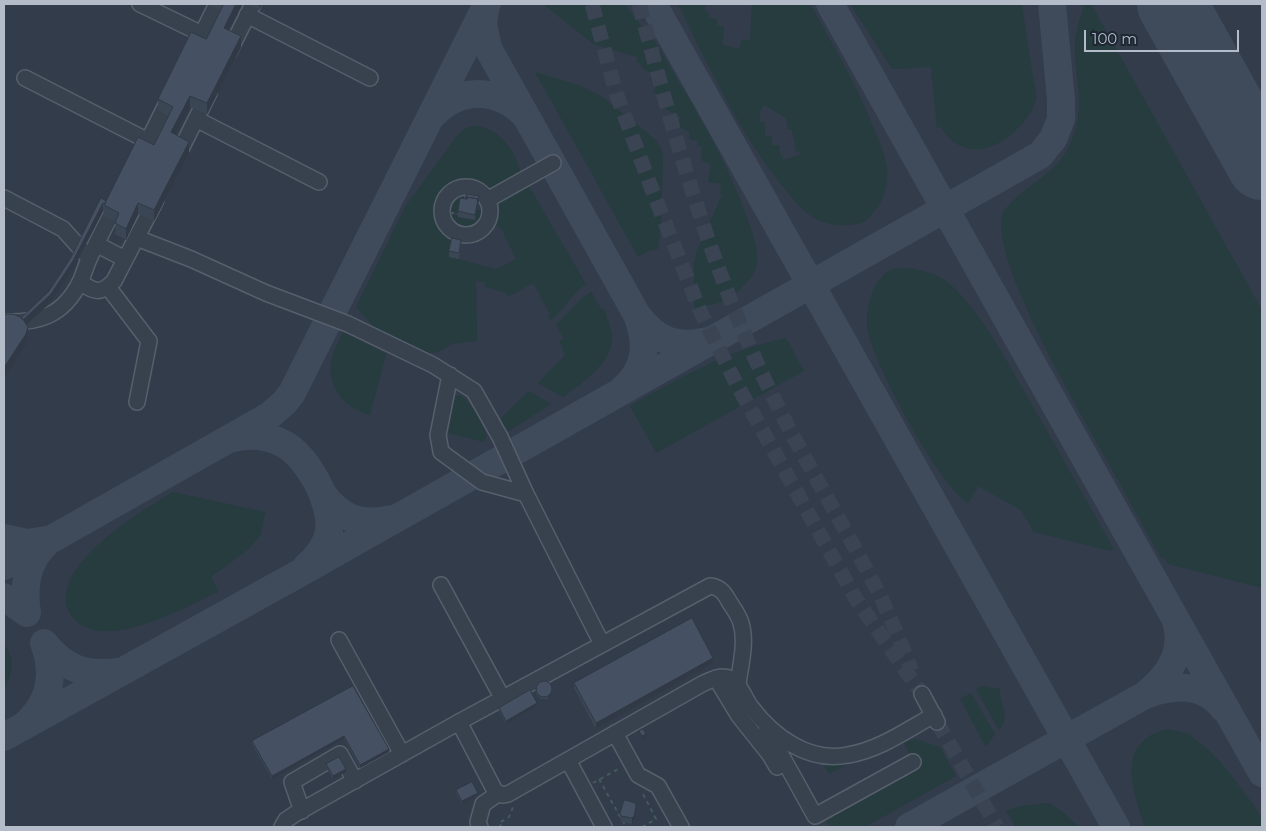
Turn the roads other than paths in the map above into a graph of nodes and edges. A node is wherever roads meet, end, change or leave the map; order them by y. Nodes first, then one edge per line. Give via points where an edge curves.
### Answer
1 (140, 4) edge
2 (217, 4) edge
3 (250, 10) edge
4 (202, 34) junction
5 (185, 67) edge
6 (25, 78) dead end
7 (370, 78) dead end
8 (177, 83) edge
9 (196, 119) junction
10 (148, 141) junction
11 (553, 163) dead end
12 (171, 170) edge
13 (131, 176) edge
14 (319, 182) dead end
15 (162, 187) edge
16 (122, 193) edge
17 (4, 198) edge
18 (487, 200) junction
19 (137, 238) junction
20 (96, 244) junction
21 (90, 258) junction
22 (125, 259) junction
23 (80, 282) junction
24 (108, 288) junction
25 (4, 322) edge
26 (450, 375) junction
27 (138, 402) dead end
28 (526, 494) junction
29 (441, 584) dead end
30 (339, 640) dead end
31 (602, 644) junction
32 (719, 678) junction
33 (738, 686) junction
34 (922, 694) tunnel mouth
35 (503, 699) junction
36 (459, 722) junction
37 (615, 733) junction
38 (402, 754) junction
39 (564, 762) junction
40 (913, 762) dead end
41 (355, 781) junction
42 (793, 794) dead end
43 (505, 797) junction
44 (302, 811) junction
45 (282, 827) edge
46 (480, 827) edge
47 (598, 827) edge
48 (604, 827) edge
49 (681, 827) edge

1 - 4 street
2 - 4 street
3 - 7 street
3 - 9 street
4 - 5 street
6 - 10 street
8 - 10 street
9 - 12 street
9 - 14 street
10 - 13 street
11 - 18 street
15 - 19 street
16 - 20 street
17 - 21 street via 63,229
18 - 18 street via 479,191 468,187 453,191 442,210 446,224 459,234 470,235 480,231 486,222
19 - 22 street
19 - 26 street via 348,324
20 - 21 street
20 - 22 street
21 - 23 street
22 - 24 street
23 - 24 street via 97,291
23 - 25 street via 54,313 26,322
24 - 27 street via 149,340
26 - 28 street via 474,392 500,437
26 - 28 street via 438,435 441,452 482,482
28 - 31 street
29 - 35 street
30 - 38 street
31 - 33 street via 715,586 725,594 742,628
31 - 35 street
32 - 33 street via 730,678
32 - 37 street via 702,684
32 - 40 street via 732,685 750,715 774,742 816,816
32 - 42 street via 740,716 770,755
33 - 34 street via 764,724 783,740 799,749 822,755 847,756 936,718
35 - 36 street
36 - 38 street
36 - 43 street via 494,791
37 - 39 street
37 - 49 street via 638,775 658,786
38 - 41 street
39 - 43 street
39 - 47 street
39 - 48 street via 584,788
41 - 44 street
41 - 44 street via 340,754 292,782
43 - 46 street via 483,804 478,822
44 - 45 street via 286,820

